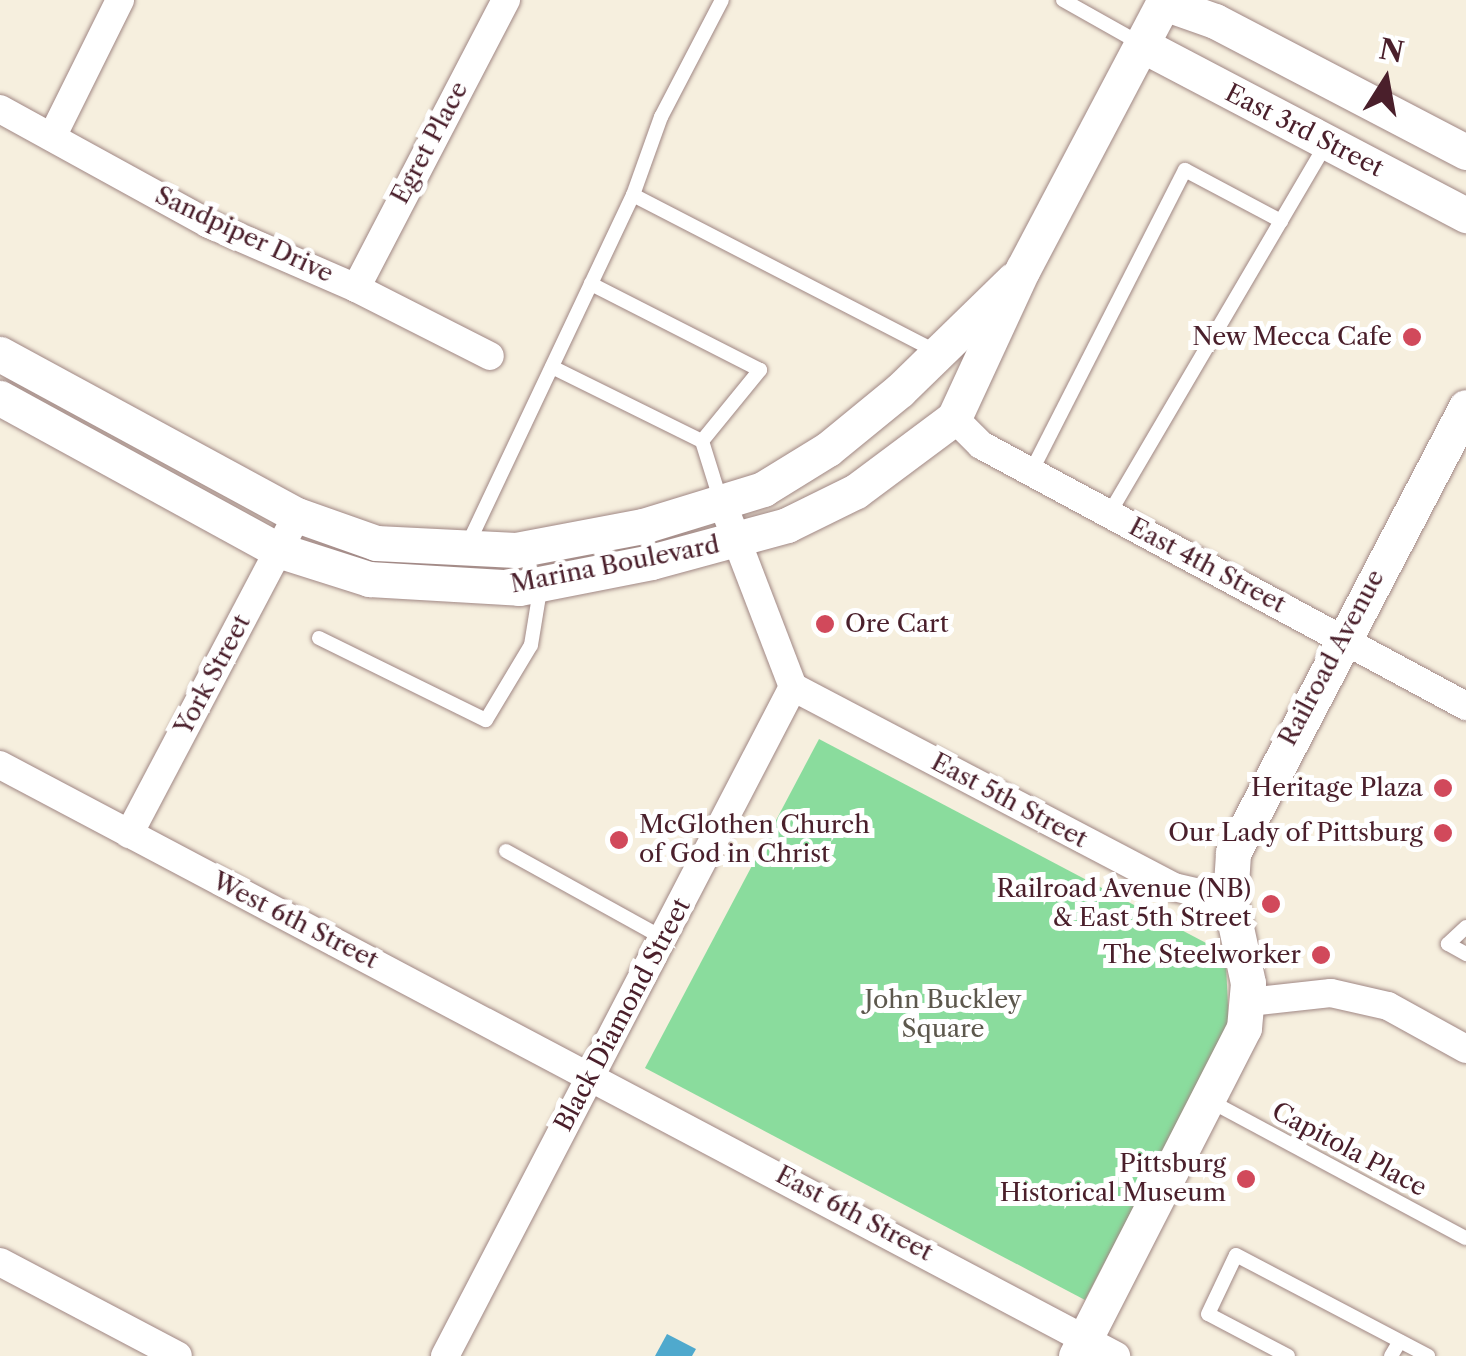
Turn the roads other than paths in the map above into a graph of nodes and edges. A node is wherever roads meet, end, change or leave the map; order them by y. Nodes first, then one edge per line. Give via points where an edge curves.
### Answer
1 (120, 0) edge
2 (506, 0) edge
3 (722, 0) edge
4 (1064, 0) edge
5 (1162, 1) edge
6 (1144, 46) junction
7 (0, 109) edge
8 (52, 137) junction
9 (1327, 143) junction
10 (1466, 152) edge
11 (634, 195) junction
12 (1466, 215) edge
13 (1282, 221) junction
14 (1024, 270) junction
15 (591, 284) junction
16 (356, 288) junction
17 (938, 353) junction
18 (0, 354) edge
19 (490, 356) dead end
20 (552, 367) junction
21 (0, 398) edge
22 (1466, 406) edge
23 (954, 418) junction
24 (702, 440) junction
25 (1030, 472) junction
26 (722, 505) junction
27 (1109, 514) junction
28 (296, 515) junction
29 (734, 542) junction
30 (278, 550) junction
31 (465, 550) junction
32 (541, 583) junction
33 (319, 638) dead end
34 (1343, 638) junction
35 (793, 686) junction
36 (1466, 706) edge
37 (0, 765) edge
38 (129, 834) junction
39 (506, 851) dead end
40 (1230, 900) junction
41 (1466, 927) edge
42 (663, 938) junction
43 (1466, 954) edge
44 (1249, 1002) junction
45 (1466, 1049) edge
46 (590, 1074) junction
47 (1210, 1101) junction
48 (1466, 1238) edge
49 (0, 1262) edge
50 (1400, 1341) junction
51 (1080, 1347) edge
52 (178, 1356) edge
53 (444, 1356) edge
54 (1116, 1356) edge
55 (1288, 1356) edge
56 (1391, 1356) edge
57 (1428, 1356) edge

1 - 8 street
2 - 16 street, Egret Place
3 - 11 lane via 661,117
4 - 6 lane
5 - 6 street, Marina Boulevard
5 - 10 street via 1214,21
6 - 9 street, East 3rd Street
6 - 14 street, Marina Boulevard
7 - 8 street, Sandpiper Drive
8 - 16 street, Sandpiper Drive via 209,224
9 - 12 street, East 3rd Street
9 - 13 lane
11 - 15 lane
11 - 17 lane
13 - 25 lane via 1185,170
13 - 27 lane
14 - 17 street, Marina Boulevard
14 - 23 street, Marina Boulevard
15 - 20 lane
15 - 24 lane via 760,370
16 - 19 street, Sandpiper Drive
17 - 26 street, Marina Boulevard via 828,449
18 - 28 street, Marina Boulevard
20 - 24 lane
20 - 31 lane
21 - 30 street, Marina Boulevard
22 - 34 street, Railroad Avenue
23 - 25 street, East 4th Street via 982,445
23 - 29 street, Marina Boulevard via 856,492
24 - 26 lane
25 - 27 street, East 4th Street
26 - 29 street
26 - 31 street, Marina Boulevard via 516,550
27 - 34 street, East 4th Street
28 - 30 street, York Street
28 - 31 street, Marina Boulevard via 376,543
29 - 32 street, Marina Boulevard
29 - 35 street
30 - 32 street, Marina Boulevard via 370,579 446,587
30 - 38 street, York Street
32 - 33 lane via 531,645 486,720
34 - 36 street, East 4th Street
34 - 40 street, Railroad Avenue via 1252,808 1234,853
35 - 40 street, East 5th Street via 1174,887
35 - 42 street, Black Diamond Street
37 - 38 street, West 6th Street
38 - 46 street, West 6th Street
39 - 42 lane
40 - 44 street, Railroad Avenue
41 - 43 lane via 1448,944
42 - 46 street, Black Diamond Street
44 - 45 street via 1331,993 1388,1006
44 - 47 street, Railroad Avenue via 1234,1056
46 - 51 street, East 6th Street
46 - 53 street, Black Diamond Street
47 - 48 lane, Capitola Place
47 - 51 street, Railroad Avenue
49 - 52 street
50 - 55 lane via 1236,1256 1208,1314
50 - 56 lane
50 - 57 lane
51 - 54 street, East 6th Street

